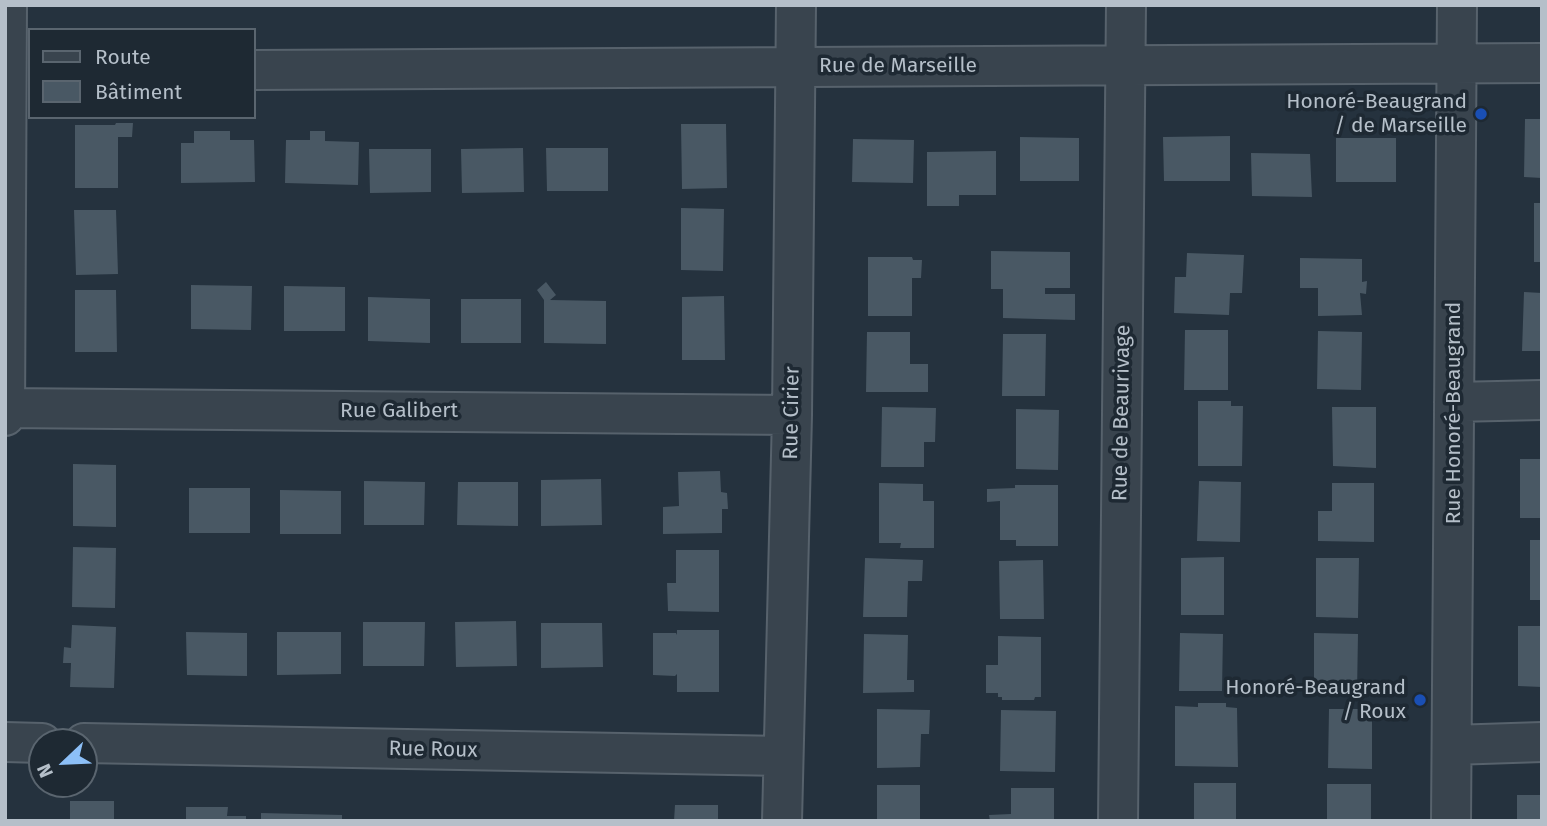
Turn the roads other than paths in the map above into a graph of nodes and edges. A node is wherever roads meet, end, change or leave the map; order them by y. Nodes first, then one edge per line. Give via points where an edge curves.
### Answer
1 (7, 5) edge
2 (796, 5) edge
3 (1126, 5) edge
4 (1457, 5) edge
5 (1542, 63) edge
6 (1126, 64) junction
7 (1457, 64) junction
8 (796, 67) junction
9 (256, 70) edge
10 (14, 72) edge
11 (1542, 400) edge
12 (1454, 402) junction
13 (5, 408) edge
14 (792, 415) junction
15 (5, 416) edge
16 (5, 742) edge
17 (1542, 742) edge
18 (28, 743) edge
19 (98, 743) edge
20 (1452, 745) junction
21 (783, 756) junction
22 (782, 821) edge
23 (1118, 821) edge
24 (1451, 821) edge

1 - 10 street
2 - 8 street, Rue Cirier
3 - 6 street, Rue de Beaurivage
4 - 7 street, Rue Honoré-Beaugrand
5 - 7 street, Rue de Marseille
6 - 7 street, Rue de Marseille
6 - 8 street, Rue de Marseille
6 - 23 street, Rue de Beaurivage
7 - 12 street, Rue Honoré-Beaugrand
8 - 9 street, Rue de Marseille
8 - 14 street, Rue Cirier
10 - 13 street
11 - 12 street
12 - 20 street, Rue Honoré-Beaugrand
13 - 14 street, Rue Galibert
13 - 15 street
14 - 21 street, Rue Cirier
16 - 18 street
17 - 20 street
19 - 21 street, Rue Roux
20 - 24 street, Rue Honoré-Beaugrand
21 - 22 street, Rue Cirier

